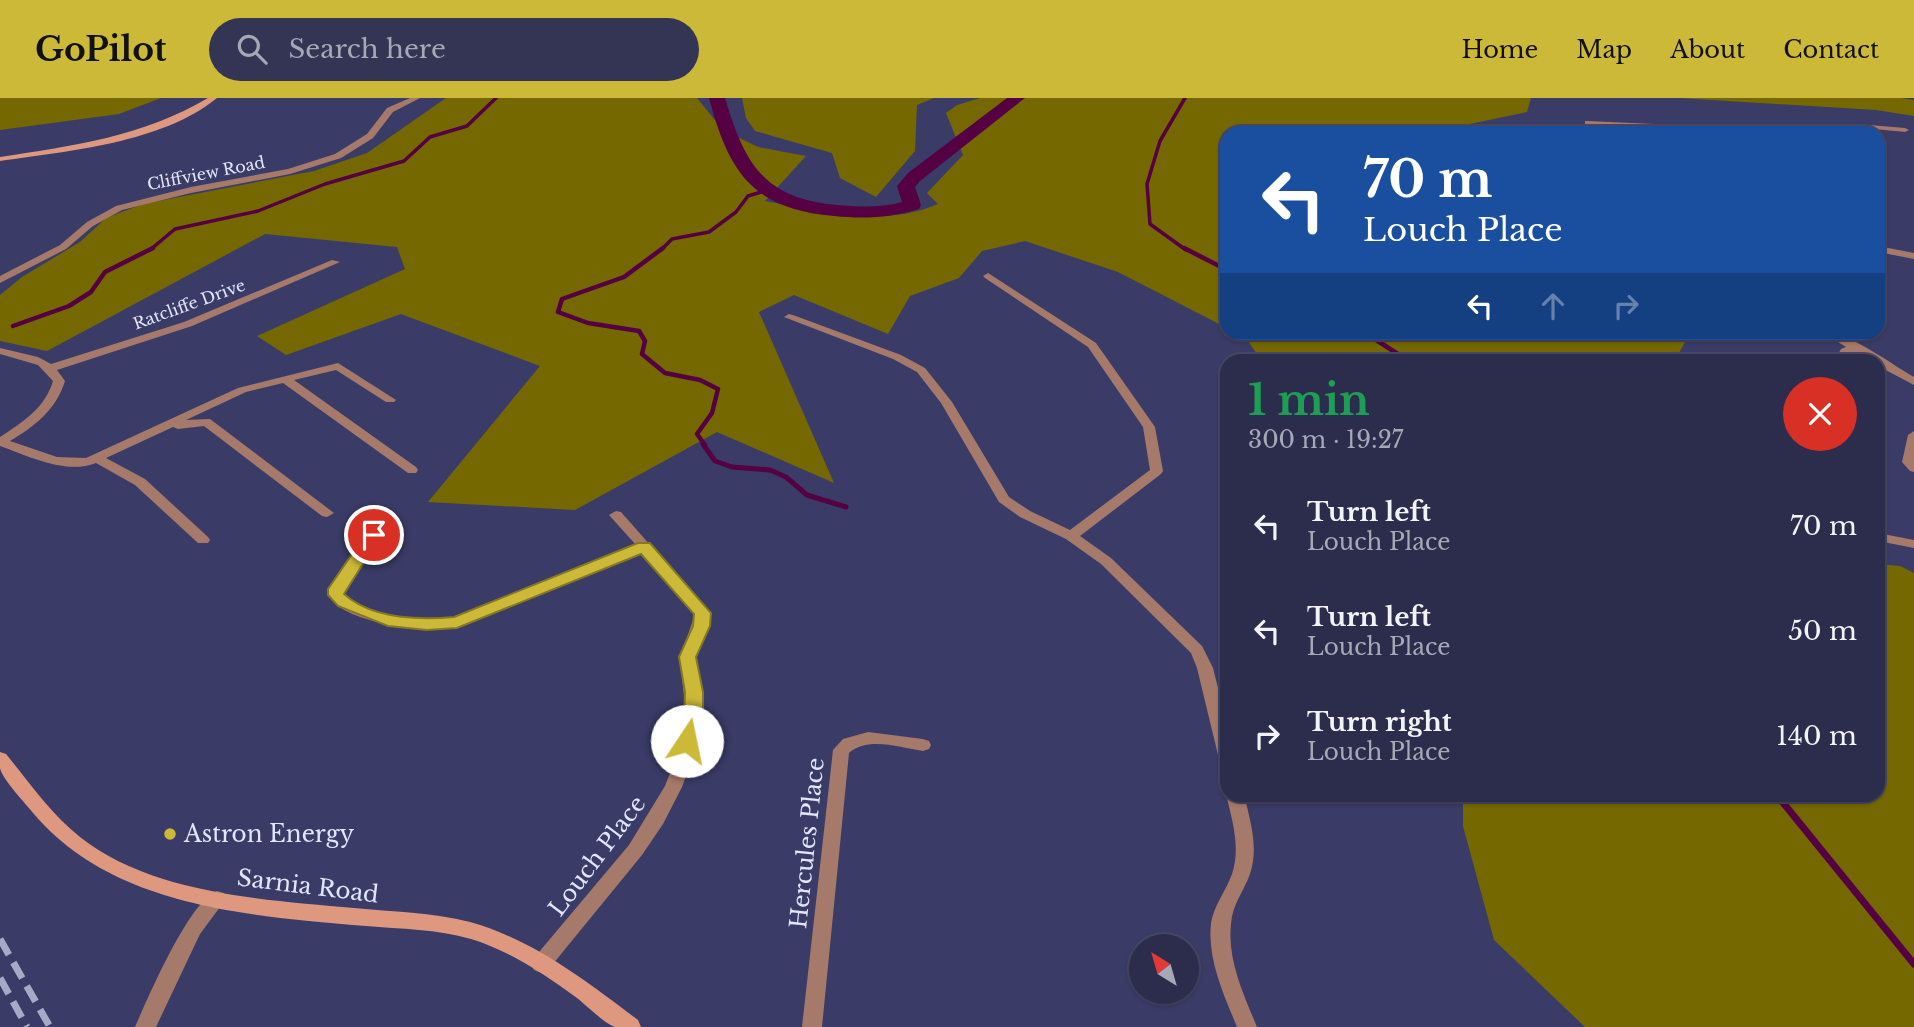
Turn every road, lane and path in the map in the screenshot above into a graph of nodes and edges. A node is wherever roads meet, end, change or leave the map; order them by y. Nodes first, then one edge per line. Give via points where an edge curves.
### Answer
1 (213, 98) edge
2 (415, 98) edge
3 (1588, 123) dead end
4 (1653, 126) edge
5 (1885, 129) edge
6 (1905, 130) dead end
7 (0, 159) edge
8 (1885, 250) edge
9 (1914, 256) edge
10 (335, 262) dead end
11 (988, 276) dead end
12 (0, 280) edge
13 (789, 317) dead end
14 (1840, 340) edge
15 (1854, 348) junction
16 (0, 351) edge
17 (1843, 354) edge
18 (1865, 354) edge
19 (1885, 366) edge
20 (51, 368) junction
21 (283, 378) junction
22 (1914, 382) edge
23 (390, 400) dead end
24 (156, 430) junction
25 (1914, 435) edge
26 (1, 442) edge
27 (99, 459) junction
28 (1914, 468) edge
29 (412, 470) dead end
30 (327, 513) dead end
31 (616, 515) dead end
32 (386, 517) dead end
33 (1071, 536) junction
34 (1885, 538) edge
35 (203, 540) dead end
36 (1914, 544) edge
37 (644, 547) junction
38 (1220, 730) edge
39 (923, 745) dead end
40 (0, 758) edge
41 (1237, 802) edge
42 (217, 899) junction
43 (541, 964) junction
44 (145, 1027) edge
45 (631, 1027) edge
46 (812, 1027) edge
47 (1247, 1027) edge

1 - 7 main road via 178,117 122,137
2 - 12 street, Cliffview Road via 390,110 370,136 338,156 290,172 120,208 54,252
3 - 4 street
5 - 6 street
8 - 9 street
10 - 20 street, Ratcliffe Drive via 188,324
11 - 33 street via 1093,345 1149,427 1157,471
13 - 33 street via 921,370 946,402 1004,499
14 - 15 street
15 - 17 street
15 - 18 street
16 - 20 street
19 - 22 street
20 - 26 street via 59,381 52,400 34,420
21 - 23 street via 338,366
21 - 24 street via 218,399
21 - 29 street
24 - 27 street
24 - 30 street via 206,422
25 - 28 street via 1908,462
26 - 27 street via 56,461
27 - 35 street via 140,482
31 - 37 street, Louch Place
32 - 37 street via 336,595 403,623 457,622
33 - 38 street via 1106,561 1197,650
34 - 36 street
37 - 43 street, Louch Place via 703,613 702,626 687,657 694,718 674,787 657,819
39 - 46 street, Hercules Place via 867,739 850,742 841,750
40 - 42 main road, Sarnia Road via 46,815 86,851 138,875
41 - 47 street via 1247,846 1220,925 1221,943
42 - 43 main road, Sarnia Road via 468,930 511,946
42 - 44 street via 193,928
43 - 45 main road, Sarnia Road

